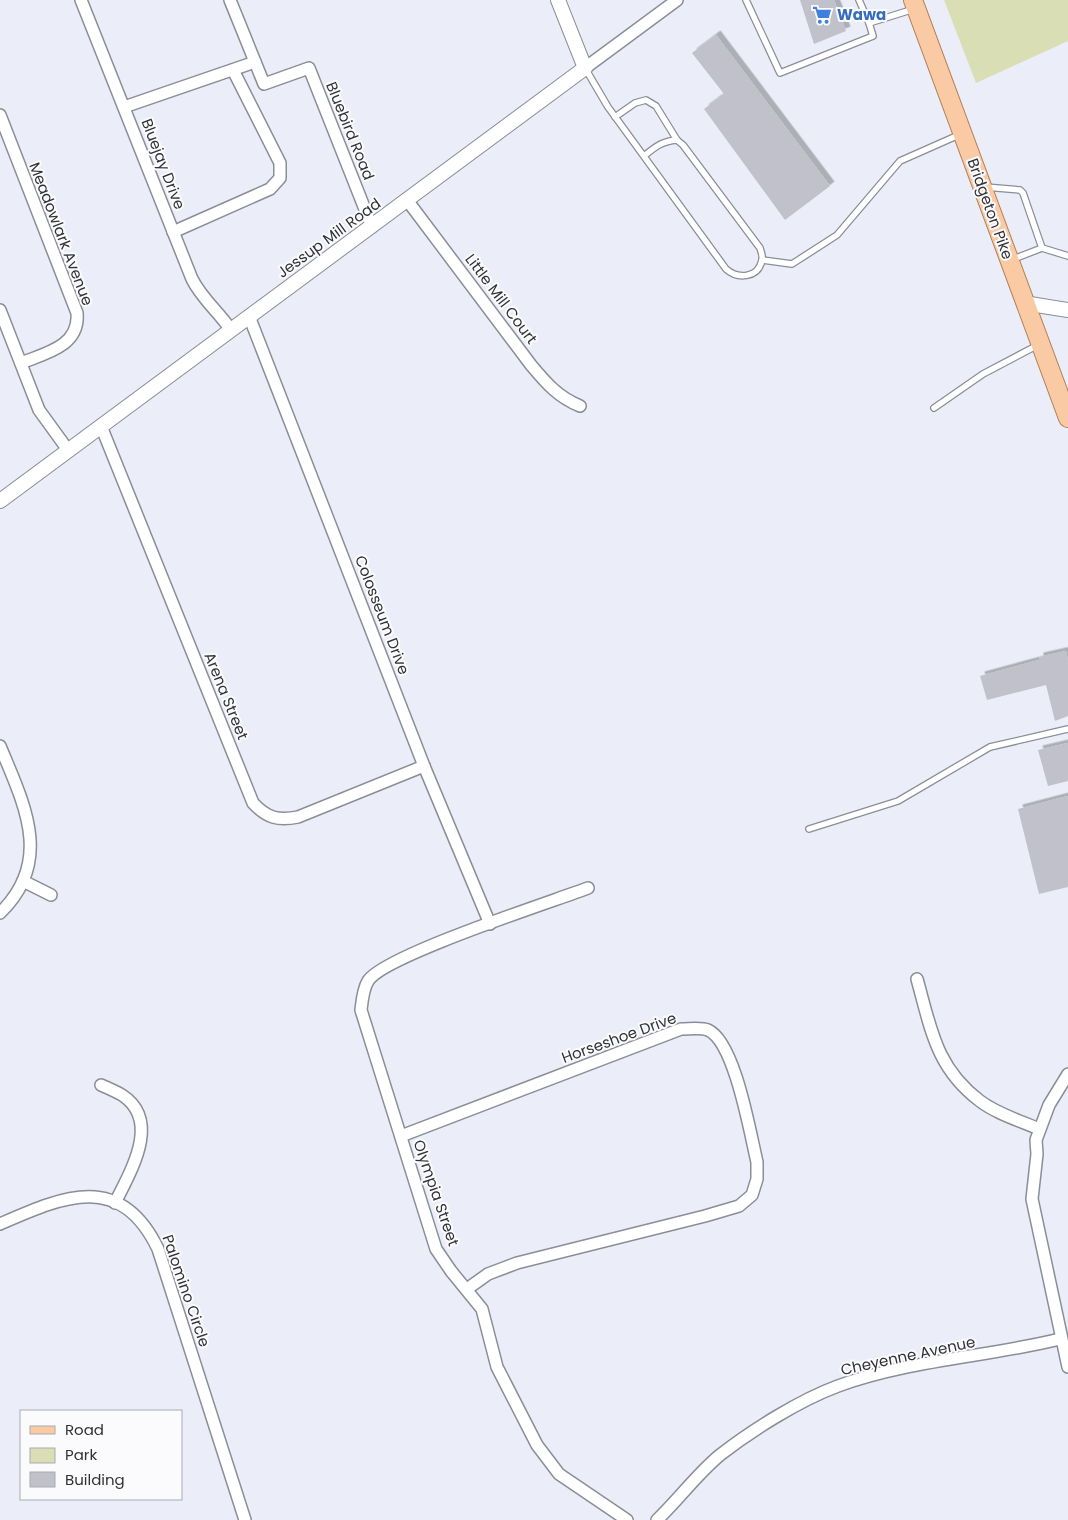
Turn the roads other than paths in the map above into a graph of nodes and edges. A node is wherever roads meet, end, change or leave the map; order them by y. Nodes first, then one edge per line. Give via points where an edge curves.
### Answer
1 (81, 0) edge
2 (230, 0) edge
3 (558, 0) edge
4 (677, 0) edge
5 (746, 0) edge
6 (859, 0) edge
7 (915, 4) edge
8 (869, 23) junction
9 (255, 62) junction
10 (585, 68) junction
11 (233, 70) junction
12 (264, 84) junction
13 (244, 94) junction
14 (124, 106) junction
15 (0, 116) edge
16 (615, 118) junction
17 (963, 134) junction
18 (677, 140) junction
19 (644, 156) junction
20 (982, 187) junction
21 (407, 200) junction
22 (372, 227) junction
23 (173, 232) junction
24 (1042, 248) junction
25 (1068, 256) edge
26 (762, 260) junction
27 (1009, 261) junction
28 (1024, 303) junction
29 (0, 310) edge
30 (1068, 310) edge
31 (249, 316) junction
32 (231, 330) junction
33 (1040, 344) junction
34 (21, 363) junction
35 (580, 406) dead end
36 (934, 408) dead end
37 (1068, 418) edge
38 (101, 426) junction
39 (68, 450) junction
40 (0, 501) edge
41 (1068, 729) edge
42 (0, 746) edge
43 (424, 766) junction
44 (809, 829) dead end
45 (23, 881) junction
46 (588, 888) dead end
47 (51, 895) dead end
48 (0, 913) edge
49 (490, 924) junction
50 (916, 979) dead end
51 (1068, 1074) edge
52 (101, 1085) dead end
53 (1039, 1129) junction
54 (401, 1136) junction
55 (115, 1203) junction
56 (0, 1224) edge
57 (467, 1289) junction
58 (1060, 1339) junction
59 (1068, 1368) edge
60 (245, 1520) edge
61 (627, 1520) edge
62 (657, 1520) edge

1 - 14 street, Bluejay Drive
2 - 9 street
3 - 10 street
4 - 10 street, Jessup Mill Road
5 - 8 lane via 780,73 873,36
6 - 8 lane
7 - 8 lane
7 - 17 main road, Bridgeton Pike
9 - 11 street
9 - 12 street
10 - 16 lane
10 - 21 street, Jessup Mill Road
11 - 13 street
11 - 14 street
12 - 13 street
12 - 22 street, Bluebird Road via 309,68
13 - 23 street via 280,163 280,178 270,189
14 - 23 street, Bluejay Drive
15 - 34 street, Meadowlark Avenue via 78,323 75,334 67,342
16 - 18 lane via 635,103 646,100 656,106
16 - 19 lane
17 - 20 main road, Bridgeton Pike
17 - 26 lane via 900,161 838,235 792,264
18 - 19 lane via 659,144
18 - 26 lane via 760,248
19 - 26 lane via 731,274 747,276
20 - 24 lane via 1020,190 1023,193
20 - 27 main road, Bridgeton Pike
21 - 22 street, Jessup Mill Road
21 - 35 street, Little Mill Court via 531,365 552,390
22 - 31 street, Jessup Mill Road
23 - 32 street, Bluejay Drive via 199,292
24 - 25 lane
24 - 27 lane
27 - 28 main road, Bridgeton Pike
28 - 30 street
28 - 33 main road, Bridgeton Pike
29 - 34 street
31 - 32 street, Jessup Mill Road
31 - 43 street, Colosseum Drive
32 - 38 street, Jessup Mill Road
33 - 36 lane via 983,374
33 - 37 main road, Bridgeton Pike
34 - 39 street via 39,410
38 - 39 street, Jessup Mill Road
38 - 43 street, Arena Street via 253,803 264,814 282,820 298,817
39 - 40 street, Jessup Mill Road
41 - 44 lane via 990,747 898,801
42 - 45 street via 26,808 30,828 32,847
43 - 49 street, Colosseum Drive
45 - 47 street
45 - 48 street
46 - 49 street, Olympia Street
49 - 54 street, Olympia Street via 396,960 368,980 361,1010
50 - 53 street via 937,1050 946,1067 981,1102
51 - 53 street
52 - 55 street via 123,1096 137,1111 142,1138 138,1155
53 - 58 street via 1032,1199
54 - 57 street, Olympia Street via 436,1249
54 - 57 street, Horseshoe Drive via 681,1029 708,1030 722,1041 730,1058 756,1162 757,1179 752,1195 739,1206 705,1216 517,1264 488,1274
55 - 56 street, Palomino Circle via 100,1197 72,1197 52,1201
55 - 60 street, Palomino Circle via 136,1215 158,1249
57 - 61 street, Olympia Street via 482,1309 497,1367 537,1445 559,1474
58 - 59 street
58 - 62 street, Cheyenne Avenue via 877,1375 808,1398 720,1456

